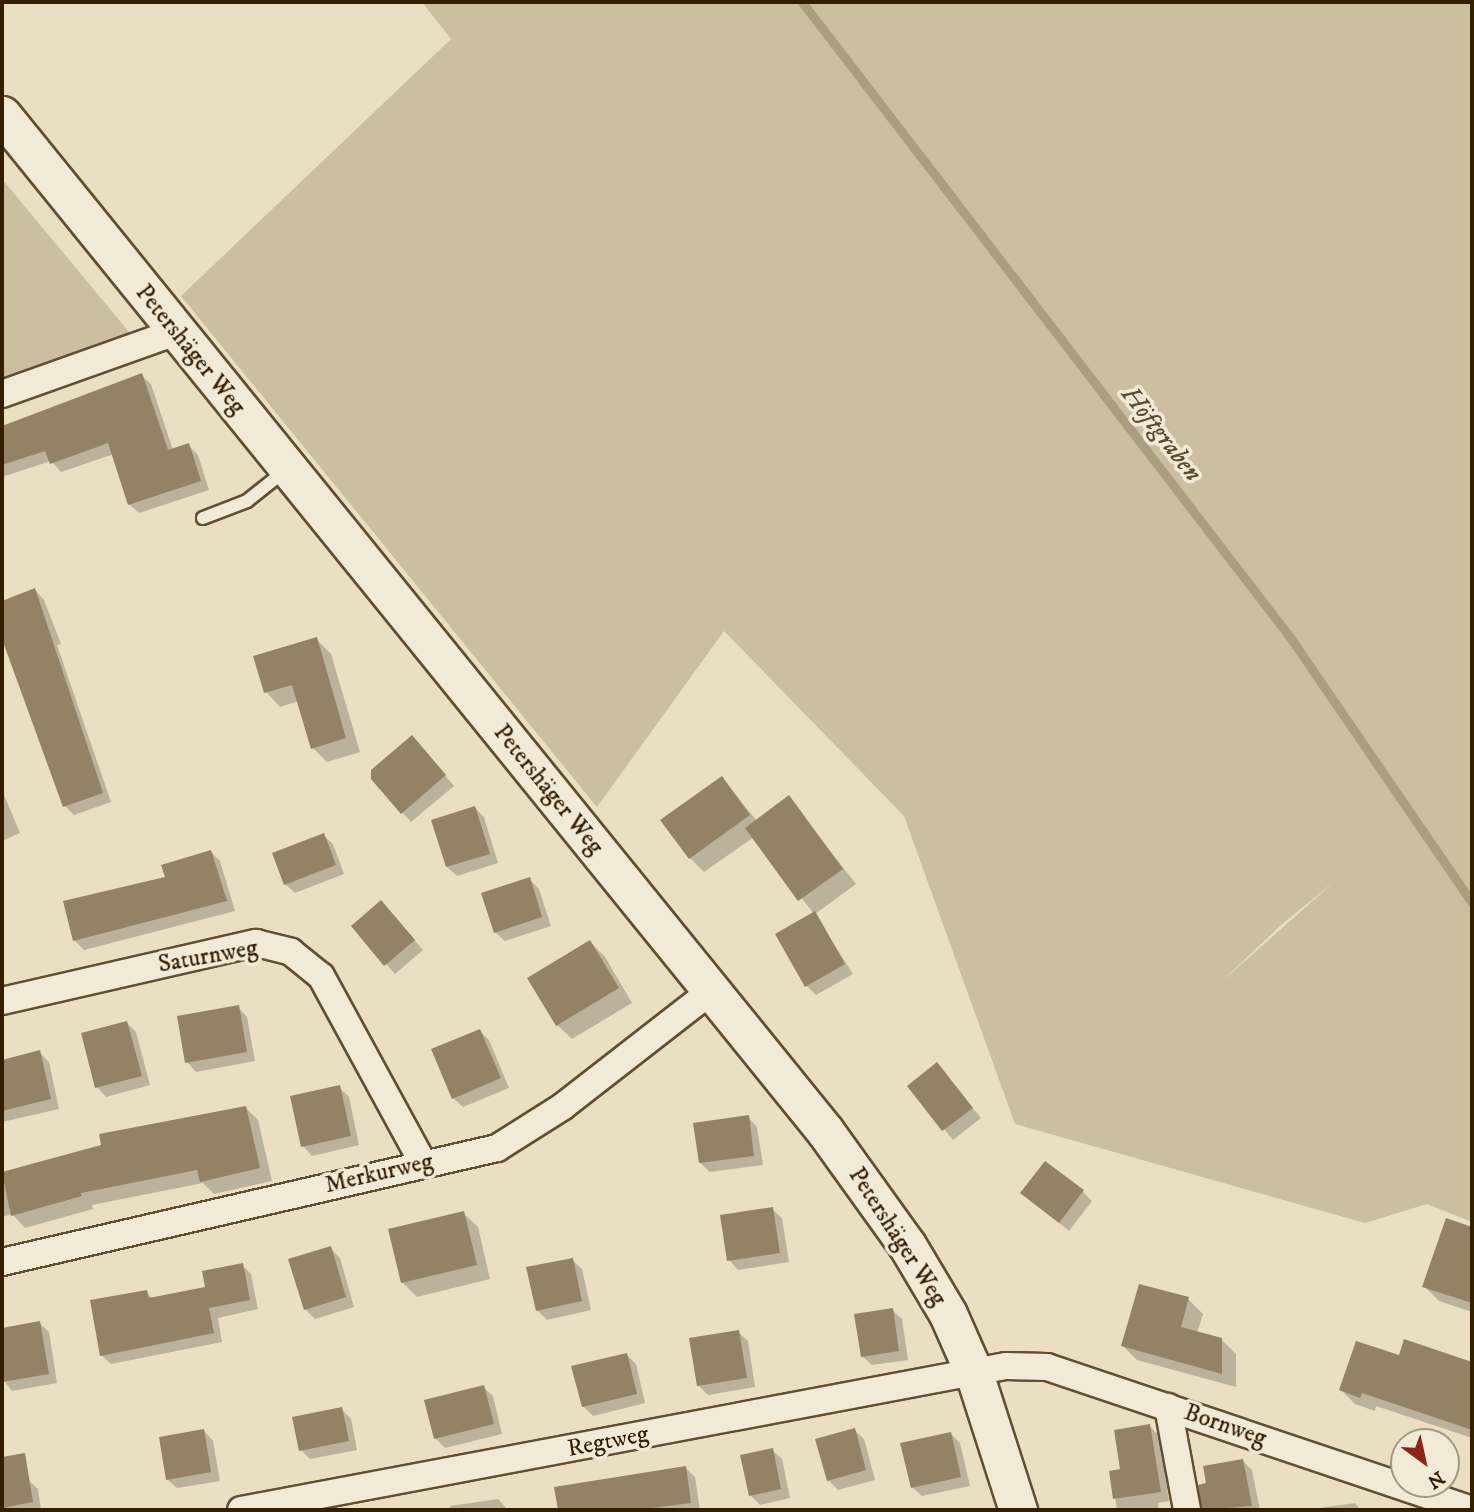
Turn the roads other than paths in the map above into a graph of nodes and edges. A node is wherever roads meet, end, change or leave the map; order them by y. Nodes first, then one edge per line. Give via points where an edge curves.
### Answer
1 (2, 115) edge
2 (176, 332) junction
3 (2, 394) edge
4 (286, 470) junction
5 (203, 518) dead end
6 (711, 991) junction
7 (2, 1000) edge
8 (423, 1163) junction
9 (2, 1262) edge
10 (974, 1373) junction
11 (1168, 1407) junction
12 (242, 1510) edge
13 (1018, 1510) edge
14 (1186, 1510) edge
15 (1472, 1510) edge

1 - 2 street, Petershäger Weg
2 - 3 street
2 - 4 street, Petershäger Weg
4 - 5 lane via 247,500
4 - 6 street, Petershäger Weg
6 - 8 street, Merkurweg via 562,1107 497,1148
6 - 10 street, Petershäger Weg via 825,1131 907,1245
7 - 8 street, Saturnweg via 256,943 291,952 321,975
8 - 9 street, Merkurweg
10 - 11 street, Bornweg via 1006,1366 1047,1367
10 - 12 street, Regtweg
10 - 13 street, Petershäger Weg
11 - 14 street
11 - 15 street, Bornweg

